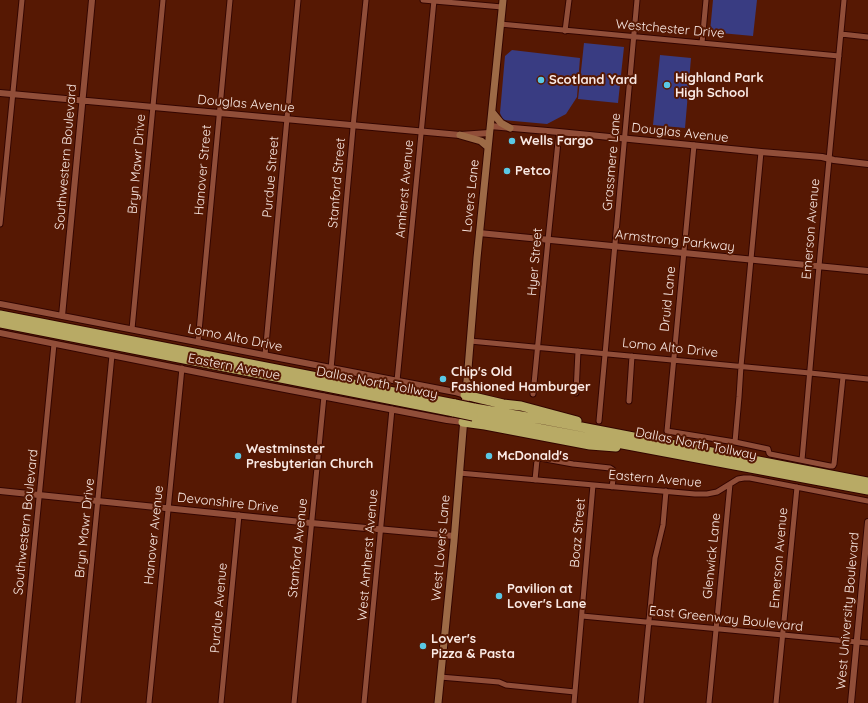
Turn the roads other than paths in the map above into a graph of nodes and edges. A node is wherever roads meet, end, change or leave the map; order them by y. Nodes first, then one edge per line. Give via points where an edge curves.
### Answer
1 (22, 0) edge
2 (92, 0) edge
3 (164, 0) edge
4 (230, 0) edge
5 (298, 0) edge
6 (366, 0) edge
7 (423, 0) edge
8 (434, 0) edge
9 (568, 0) edge
10 (637, 0) edge
11 (706, 0) edge
12 (844, 0) edge
13 (502, 3) edge
14 (500, 24) junction
15 (566, 30) junction
16 (841, 34) junction
17 (634, 37) junction
18 (868, 37) edge
19 (702, 43) junction
20 (839, 56) junction
21 (0, 93) edge
22 (12, 94) junction
23 (82, 100) junction
24 (153, 107) junction
25 (492, 112) junction
26 (220, 113) junction
27 (287, 119) junction
28 (354, 125) junction
29 (510, 128) junction
30 (490, 130) junction
31 (421, 132) junction
32 (559, 132) junction
33 (460, 135) junction
34 (625, 138) junction
35 (694, 145) junction
36 (488, 147) junction
37 (761, 152) junction
38 (829, 159) junction
39 (868, 164) edge
40 (0, 224) edge
41 (480, 233) junction
42 (548, 240) junction
43 (615, 246) junction
44 (684, 253) junction
45 (751, 259) junction
46 (819, 266) junction
47 (868, 272) edge
48 (0, 304) edge
49 (0, 315) edge
50 (62, 316) junction
51 (0, 323) edge
52 (132, 330) junction
53 (0, 333) edge
54 (470, 341) junction
55 (198, 342) junction
56 (54, 344) junction
57 (538, 347) junction
58 (578, 351) junction
59 (605, 353) junction
60 (112, 355) junction
61 (264, 355) junction
62 (632, 356) junction
63 (673, 359) junction
64 (741, 366) junction
65 (182, 368) junction
66 (331, 369) junction
67 (810, 373) junction
68 (843, 377) junction
69 (868, 379) edge
70 (397, 381) junction
71 (576, 393) dead end
72 (533, 394) dead end
73 (324, 396) junction
74 (465, 396) junction
75 (629, 402) dead end
76 (454, 408) junction
77 (392, 409) junction
78 (473, 412) junction
79 (600, 421) dead end
80 (463, 422) junction
81 (602, 431) junction
82 (736, 442) junction
83 (638, 446) junction
84 (802, 460) junction
85 (459, 473) junction
86 (535, 480) junction
87 (868, 482) edge
88 (730, 484) junction
89 (593, 485) junction
90 (612, 486) junction
91 (797, 487) junction
92 (868, 490) edge
93 (0, 491) edge
94 (666, 491) junction
95 (40, 495) junction
96 (98, 501) junction
97 (868, 501) edge
98 (168, 507) junction
99 (239, 515) junction
100 (311, 522) junction
101 (868, 522) edge
102 (381, 529) junction
103 (454, 536) junction
104 (582, 616) junction
105 (649, 622) junction
106 (716, 629) junction
107 (783, 635) junction
108 (857, 642) junction
109 (868, 643) edge
110 (440, 677) junction
111 (575, 692) junction
112 (19, 703) edge
113 (78, 703) edge
114 (148, 703) edge
115 (221, 703) edge
116 (294, 703) edge
117 (364, 703) edge
118 (438, 703) edge
119 (574, 703) edge
120 (640, 703) edge
121 (709, 703) edge
122 (776, 703) edge
123 (850, 703) edge

1 - 22 street
2 - 23 street, Southwestern Boulevard
3 - 24 street, Bryn Mawr Drive
4 - 26 street, Hanover Street
5 - 27 street, Purdue Street
6 - 28 street, Stanford Street
7 - 8 street
8 - 13 street
8 - 31 street, Amherst Avenue
9 - 15 street
10 - 17 street, Grassmere Lane
11 - 19 street
12 - 16 street, Emerson Avenue
13 - 14 main road, Lovers Lane
14 - 15 street, Westchester Drive
14 - 25 main road, Lovers Lane
15 - 17 street, Westchester Drive
16 - 18 street
16 - 20 street, Emerson Avenue
17 - 19 street, Westchester Drive
17 - 34 street, Grassmere Lane
19 - 20 street, Westchester Drive
20 - 38 street, Emerson Avenue
21 - 22 street, Douglas Avenue
22 - 23 street, Douglas Avenue
22 - 40 street
23 - 24 street, Douglas Avenue
23 - 50 street, Southwestern Boulevard
24 - 26 street, Douglas Avenue
24 - 52 street, Bryn Mawr Drive
25 - 29 main road via 501,123
25 - 30 main road, Lovers Lane
26 - 27 street, Douglas Avenue
26 - 55 street, Hanover Street
27 - 28 street, Douglas Avenue
27 - 61 street, Purdue Street
28 - 31 street, Douglas Avenue
28 - 66 street, Stanford Street
29 - 30 street, Douglas Avenue
29 - 32 street, Douglas Avenue
30 - 33 street, Douglas Avenue
30 - 36 main road, Lovers Lane
31 - 33 street, Douglas Avenue
31 - 70 street, Amherst Avenue
32 - 34 street, Douglas Avenue
32 - 42 street, Hyer Street
33 - 36 main road via 481,141
34 - 35 street, Douglas Avenue
34 - 43 street, Grassmere Lane
35 - 37 street, Douglas Avenue
35 - 44 street, Druid Lane
36 - 41 main road, Lovers Lane
37 - 38 street, Douglas Avenue
37 - 45 street
38 - 39 street, Douglas Avenue
38 - 46 street, Emerson Avenue
41 - 42 street, Armstrong Parkway
41 - 54 main road, Lovers Lane
42 - 43 street, Armstrong Parkway
42 - 57 street, Hyer Street
43 - 44 street, Armstrong Parkway
43 - 59 street, Grassmere Lane
44 - 45 street, Armstrong Parkway
44 - 63 street, Druid Lane
45 - 46 street, Armstrong Parkway
45 - 64 street
46 - 47 street, Armstrong Parkway
46 - 67 street, Emerson Avenue
48 - 50 street, Lomo Alto Drive
49 - 76 highway, Dallas North Tollway
50 - 52 street, Lomo Alto Drive
51 - 76 highway, Dallas North Tollway
52 - 55 street, Lomo Alto Drive
53 - 56 street, Eastern Avenue
54 - 57 street, Lomo Alto Drive
54 - 74 main road, Lovers Lane
55 - 61 street, Lomo Alto Drive
56 - 60 street, Eastern Avenue
56 - 95 street, Southwestern Boulevard
57 - 58 street, Lomo Alto Drive
57 - 72 street, Hyer Street
58 - 59 street, Lomo Alto Drive
58 - 71 street
59 - 62 street, Lomo Alto Drive
59 - 79 street, Grassmere Lane
60 - 65 street, Eastern Avenue
60 - 96 street, Bryn Mawr Drive
61 - 66 street, Lomo Alto Drive
62 - 63 street, Lomo Alto Drive
62 - 75 street
63 - 64 street, Lomo Alto Drive
63 - 82 street, Druid Lane via 667,431
64 - 67 street, Lomo Alto Drive
64 - 82 street
65 - 73 street, Eastern Avenue
65 - 98 street, Hanover Avenue
66 - 70 street, Lomo Alto Drive
67 - 68 street, Lomo Alto Drive
67 - 84 street, Emerson Avenue
68 - 69 street, Lomo Alto Drive
68 - 84 street via 834,464 830,466
70 - 74 street, Lomo Alto Drive
73 - 77 street, Eastern Avenue
73 - 100 street, Stanford Avenue
74 - 80 main road, West Lovers Lane
74 - 81 highway via 546,412
76 - 78 highway, Dallas North Tollway, bridge
77 - 80 street, Eastern Avenue
77 - 102 street, West Amherst Avenue
78 - 81 highway, Dallas North Tollway
78 - 83 highway, Dallas North Tollway
80 - 83 highway via 590,445 618,448
80 - 85 main road, West Lovers Lane
81 - 87 highway, Dallas North Tollway
82 - 84 street via 768,449 770,454
83 - 92 highway, Dallas North Tollway
85 - 86 street, Eastern Avenue
85 - 103 main road, West Lovers Lane
86 - 89 street, Eastern Avenue
86 - 90 street via 537,460 540,458 610,468 614,473
88 - 91 street, Eastern Avenue via 738,479 750,478
88 - 94 street, Eastern Avenue via 712,494
88 - 106 street, Glenwick Lane
89 - 90 street, Eastern Avenue
89 - 104 street, Boaz Street
90 - 94 street, Eastern Avenue
91 - 97 street, Eastern Avenue
91 - 107 street, Emerson Avenue
93 - 95 street, Devonshire Drive
94 - 105 street via 663,526 655,558
95 - 96 street, Devonshire Drive
95 - 112 street, Southwestern Boulevard
96 - 98 street, Devonshire Drive
96 - 113 street, Bryn Mawr Drive
98 - 99 street, Devonshire Drive
98 - 114 street, Hanover Avenue
99 - 100 street, Devonshire Drive
99 - 115 street, Purdue Avenue
100 - 102 street, Devonshire Drive
100 - 116 street, Stanford Avenue
101 - 108 street, West University Boulevard
102 - 103 street, Devonshire Drive
102 - 117 street, West Amherst Avenue
103 - 110 main road, West Lovers Lane
104 - 105 street, East Greenway Boulevard
104 - 111 street, Boaz Street
105 - 106 street, East Greenway Boulevard
105 - 120 street
106 - 107 street, East Greenway Boulevard
106 - 121 street, Glenwick Lane
107 - 108 street, East Greenway Boulevard
107 - 122 street, Emerson Avenue
108 - 109 street, East Greenway Boulevard
108 - 123 street, West University Boulevard
110 - 111 street
110 - 118 main road, West Lovers Lane
111 - 119 street, Boaz Street

